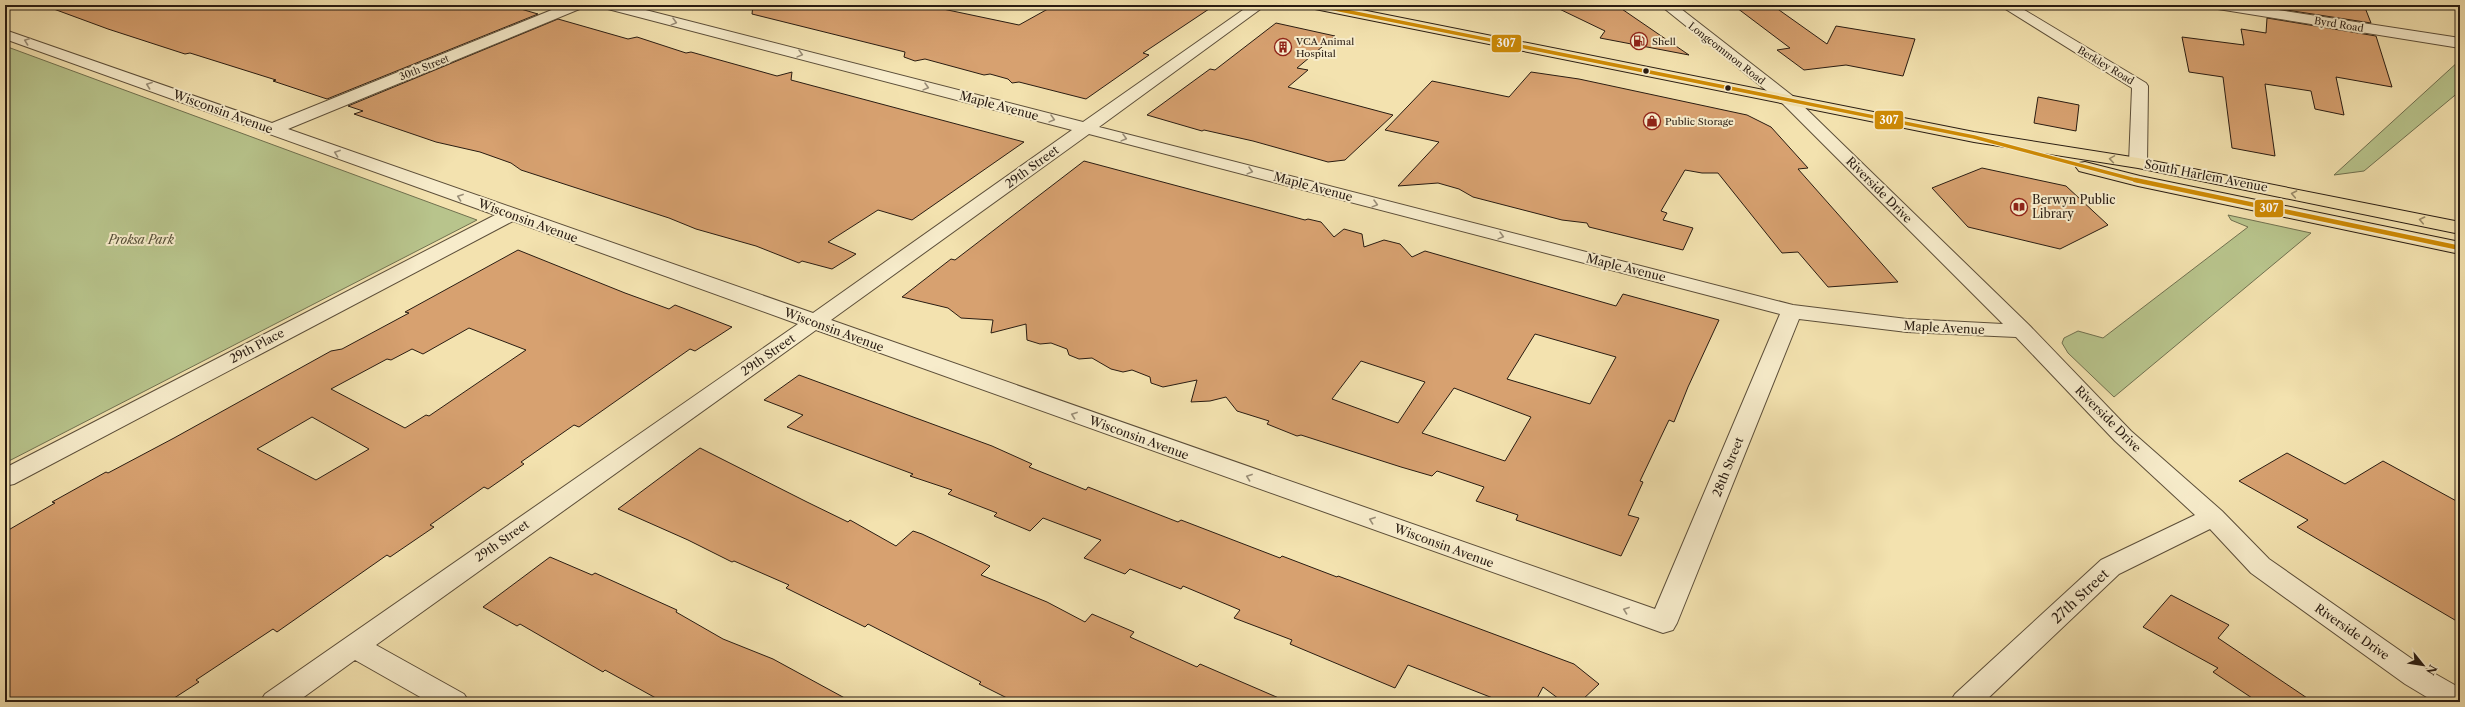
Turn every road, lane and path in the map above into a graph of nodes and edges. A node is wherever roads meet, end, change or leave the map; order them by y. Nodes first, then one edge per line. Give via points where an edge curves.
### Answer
1 (577, 5) edge
2 (609, 5) edge
3 (1259, 5) edge
4 (1315, 5) edge
5 (1667, 5) edge
6 (2006, 5) edge
7 (2218, 5) edge
8 (5, 34) edge
9 (2460, 43) edge
10 (1788, 100) junction
11 (1086, 128) junction
12 (272, 129) junction
13 (1974, 137) junction
14 (2138, 163) junction
15 (510, 215) junction
16 (2460, 228) edge
17 (2460, 248) edge
18 (1792, 311) junction
19 (814, 322) junction
20 (2022, 331) junction
21 (5, 478) edge
22 (2213, 517) junction
23 (1663, 623) joint
24 (354, 646) junction
25 (274, 702) edge
26 (454, 702) edge
27 (1965, 702) edge
28 (2459, 702) edge

1 - 12 street, 30th Street
2 -> 11 street, Maple Avenue
3 - 11 street, 29th Street
4 - 10 main road, South Harlem Avenue
5 - 10 street, Longcommon Road
6 - 14 street, Berkley Road via 2140,86
7 - 9 street, Byrd Road
12 -> 8 street, Wisconsin Avenue
10 - 13 main road, South Harlem Avenue
10 - 20 street, Riverside Drive
11 -> 18 street, Maple Avenue
11 - 19 street, 29th Street
15 -> 12 street, Wisconsin Avenue
14 -> 13 main road, South Harlem Avenue
13 - 17 main road, South Harlem Avenue via 2138,181
16 -> 14 main road, South Harlem Avenue
15 - 19 street, Wisconsin Avenue
15 - 21 street, 29th Place
18 - 20 street, Maple Avenue via 1854,322 1954,330
18 - 23 street, 28th Street
23 -> 19 street, Wisconsin Avenue
19 - 24 street, 29th Street
20 - 22 street, Riverside Drive via 2123,436
22 - 27 street, 27th Street via 2110,567
22 - 28 street, Riverside Drive via 2260,566 2408,671
24 - 25 street, 29th Street
24 - 26 street

